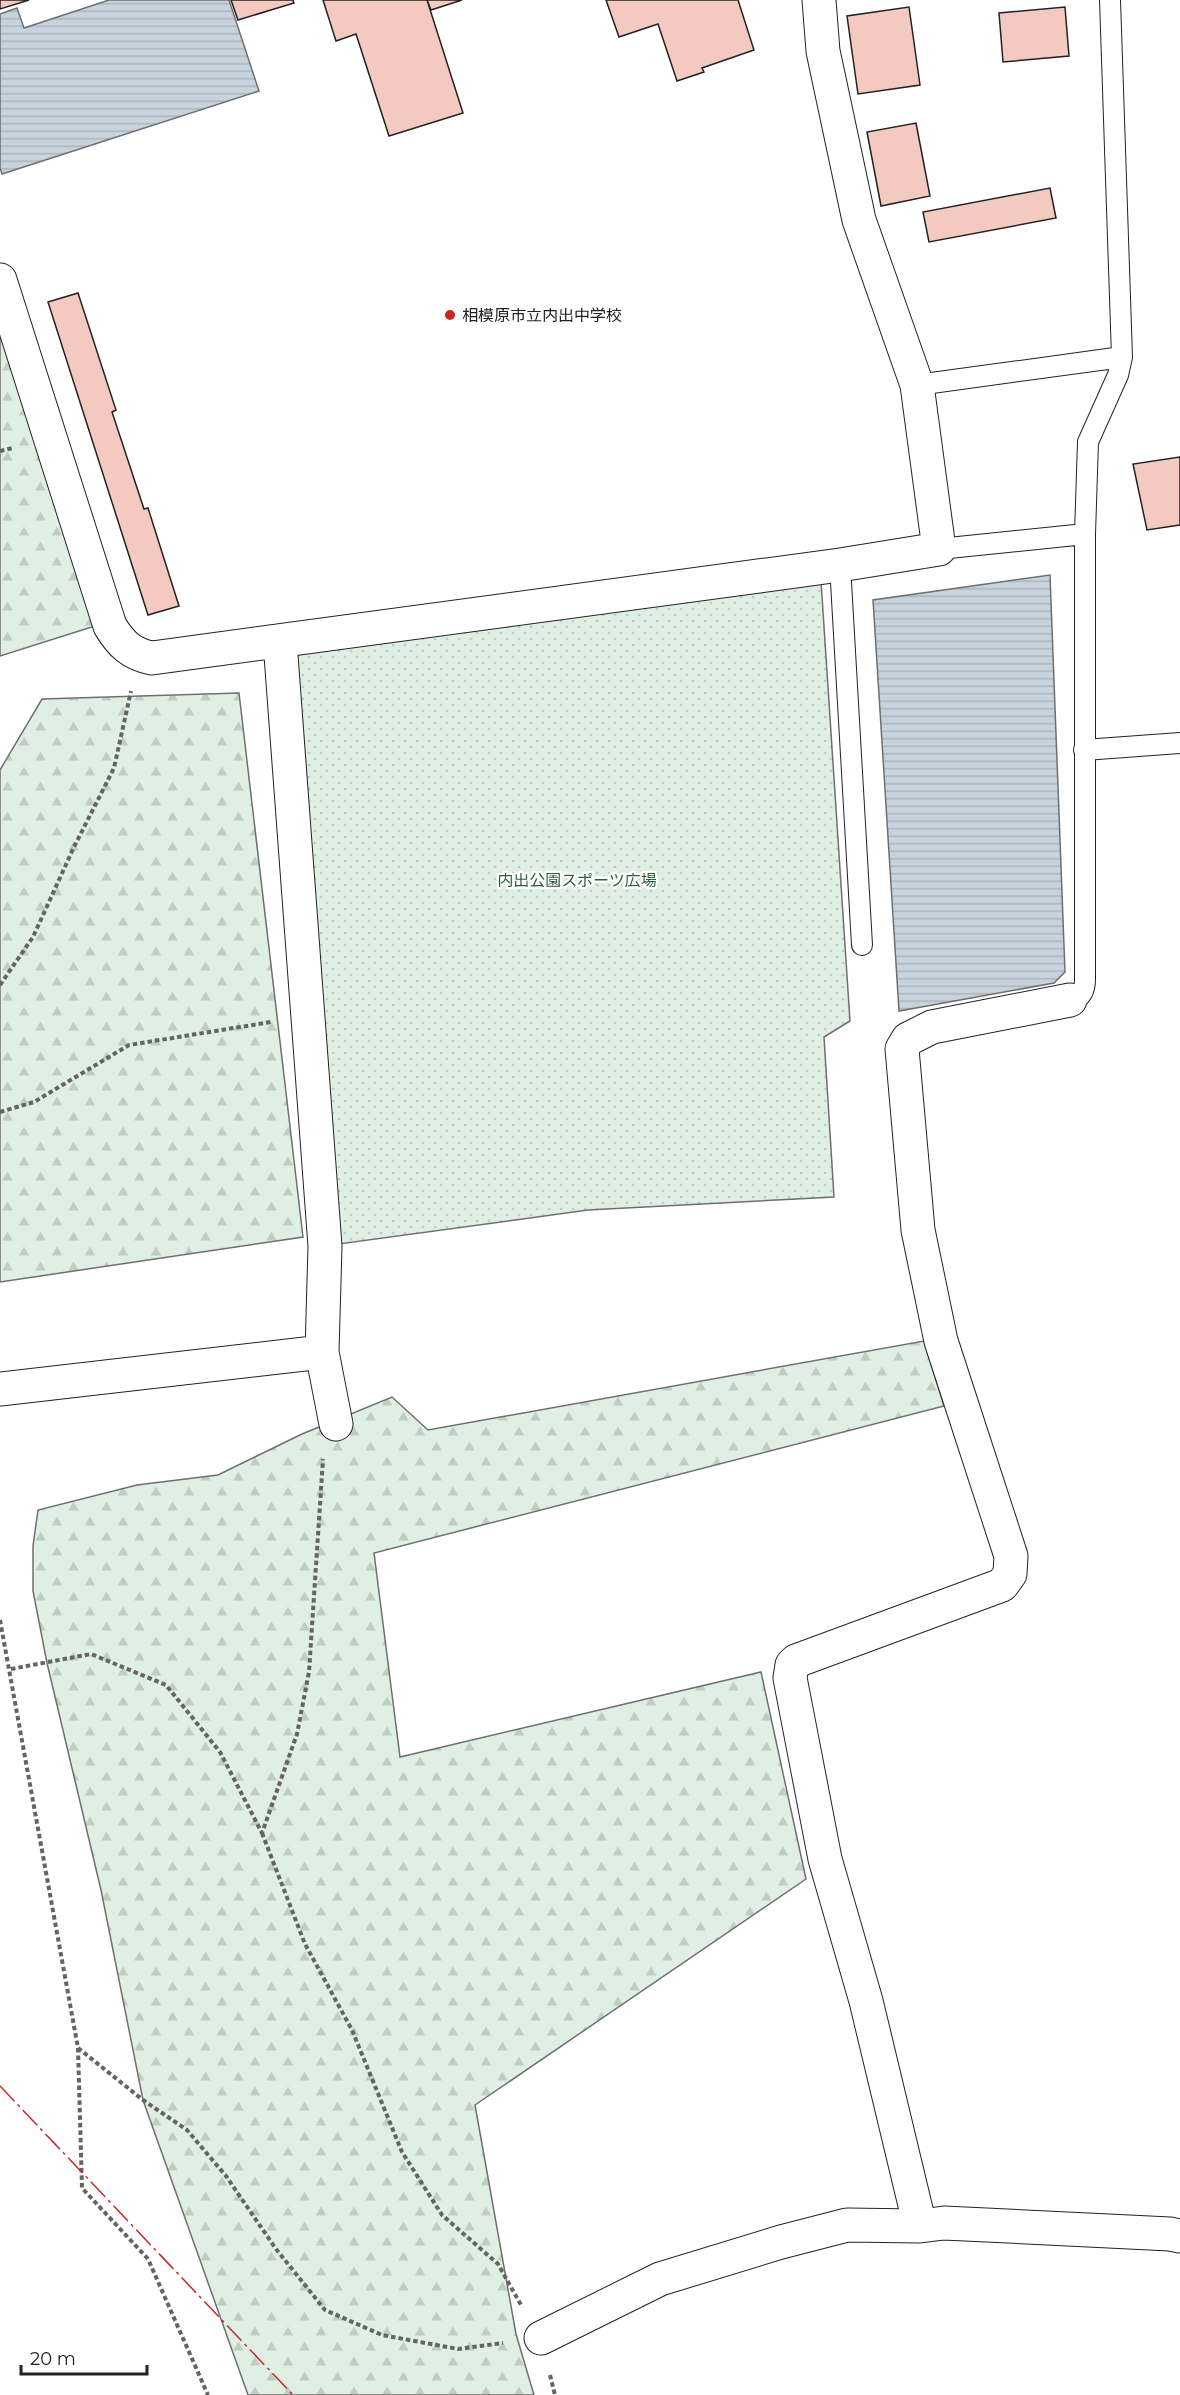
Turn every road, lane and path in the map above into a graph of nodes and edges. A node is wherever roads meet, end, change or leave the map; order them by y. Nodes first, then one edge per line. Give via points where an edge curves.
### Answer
1 (819, 0) edge
2 (1110, 0) edge
3 (0, 280) edge
4 (1122, 357) junction
5 (917, 386) junction
6 (1085, 534) junction
7 (939, 549) junction
8 (840, 565) junction
9 (280, 642) junction
10 (139, 656) junction
11 (1180, 743) edge
12 (1084, 750) junction
13 (862, 945) dead end
14 (0, 985) edge
15 (1070, 1000) joint
16 (308, 1016) junction
17 (0, 1112) edge
18 (322, 1352) junction
19 (0, 1389) edge
20 (336, 1424) joint
21 (0, 1620) edge
22 (11, 1669) junction
23 (262, 1833) junction
24 (78, 2048) junction
25 (920, 2226) junction
26 (1180, 2236) edge
27 (541, 2338) junction
28 (208, 2395) edge

1 - 5 street via 823,51 859,220
2 - 4 lane
3 - 10 street via 110,626 122,644
4 - 5 lane
4 - 6 lane via 1088,442
5 - 7 street
6 - 7 lane
6 - 12 lane
7 - 8 street
8 - 9 street
8 - 13 lane
9 - 10 street via 152,658
9 - 16 street
10 - 14 path via 114,768 33,937
11 - 12 lane
12 - 15 lane via 1085,988
15 - 25 street via 932,1027 908,1039 902,1049 918,1230 941,1341 1011,1556 1010,1574 1002,1585 796,1661 790,1671 825,1859 866,2001
16 - 17 path via 129,1045 34,1102
16 - 18 street via 325,1246
18 - 19 street
18 - 20 street
20 - 23 path via 323,1455 309,1672 297,1734
21 - 22 path
22 - 23 path via 91,1654 166,1685 220,1752
22 - 24 path
23 - 27 path via 305,1944 352,2030 402,2152 442,2215 498,2264
24 - 27 path via 187,2130 325,2310 382,2335 458,2349
24 - 28 path via 82,2188 148,2259
25 - 26 street via 944,2223
25 - 27 street via 847,2225 770,2245 660,2279

